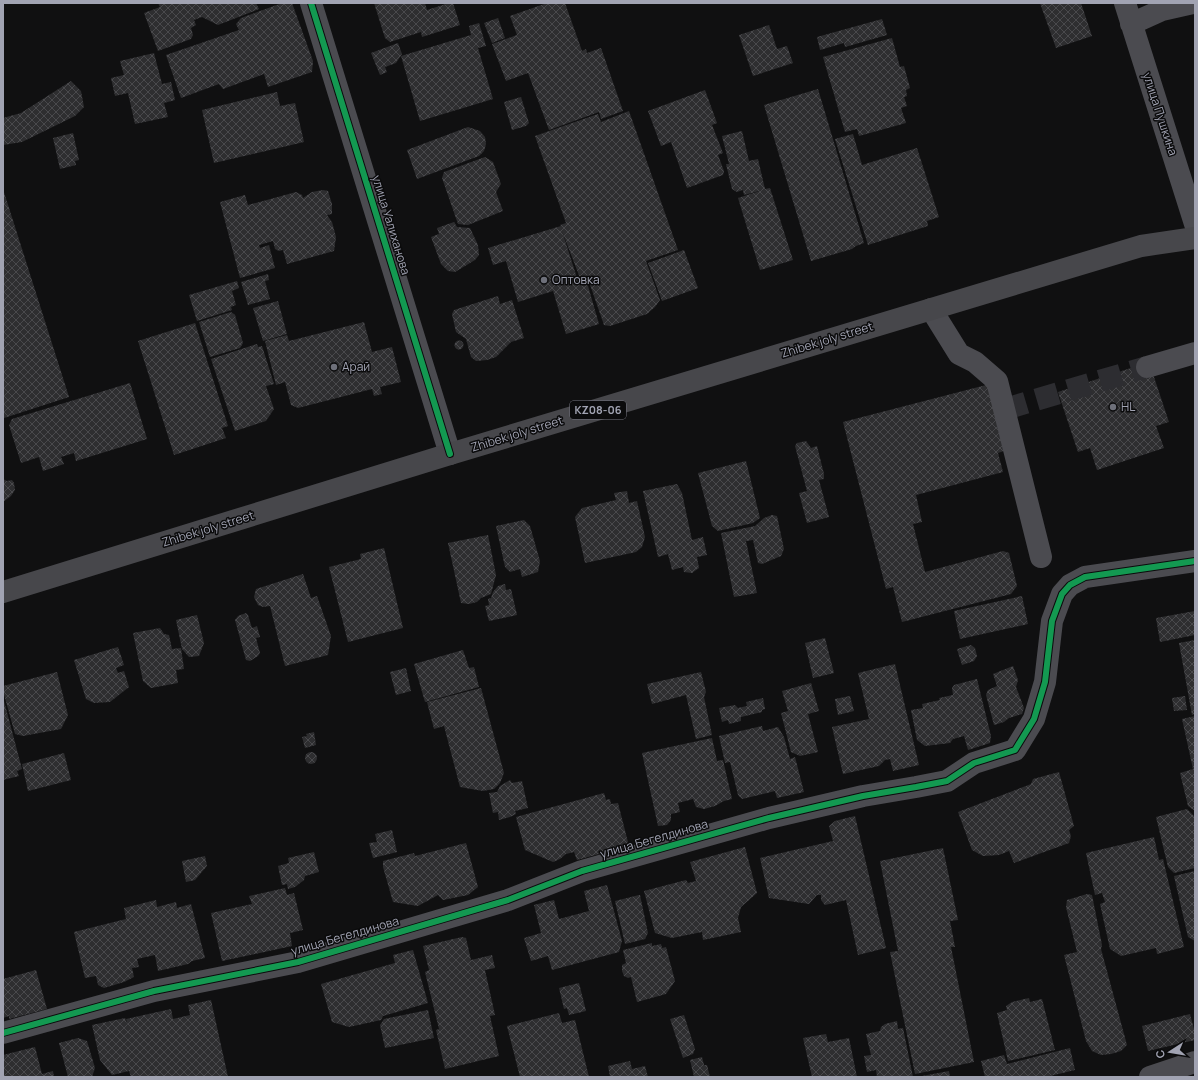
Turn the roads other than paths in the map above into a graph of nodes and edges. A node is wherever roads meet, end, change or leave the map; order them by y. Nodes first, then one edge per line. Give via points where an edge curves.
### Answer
1 (311, 3) edge
2 (1124, 3) edge
3 (1193, 3) edge
4 (1131, 24) junction
5 (1195, 224) edge
6 (1195, 238) edge
7 (931, 309) junction
8 (1195, 353) edge
9 (1147, 367) tunnel mouth
10 (450, 454) junction
11 (1042, 557) dead end
12 (1195, 561) edge
13 (3, 592) edge
14 (3, 1033) edge
15 (1195, 1062) edge
16 (1150, 1077) edge

1 - 10 street, улица Уалиханова
2 - 4 street, улица Пушкина
3 - 4 street via 1162,10
4 - 5 street, улица Пушкина
6 - 7 highway, Zhibek joly street / KZ08-06 via 1141,246
7 - 10 highway, Zhibek joly street / KZ08-06
7 - 11 street via 959,354 975,362 998,381
8 - 9 street
10 - 13 highway, Zhibek joly street / KZ08-06
12 - 14 street, улица Бегелдинова via 1085,577 1070,584 1062,594 1052,622 1044,682 1034,719 1015,750 974,763 947,781 863,796 769,818 582,871 508,900 298,962 154,991
15 - 16 street

